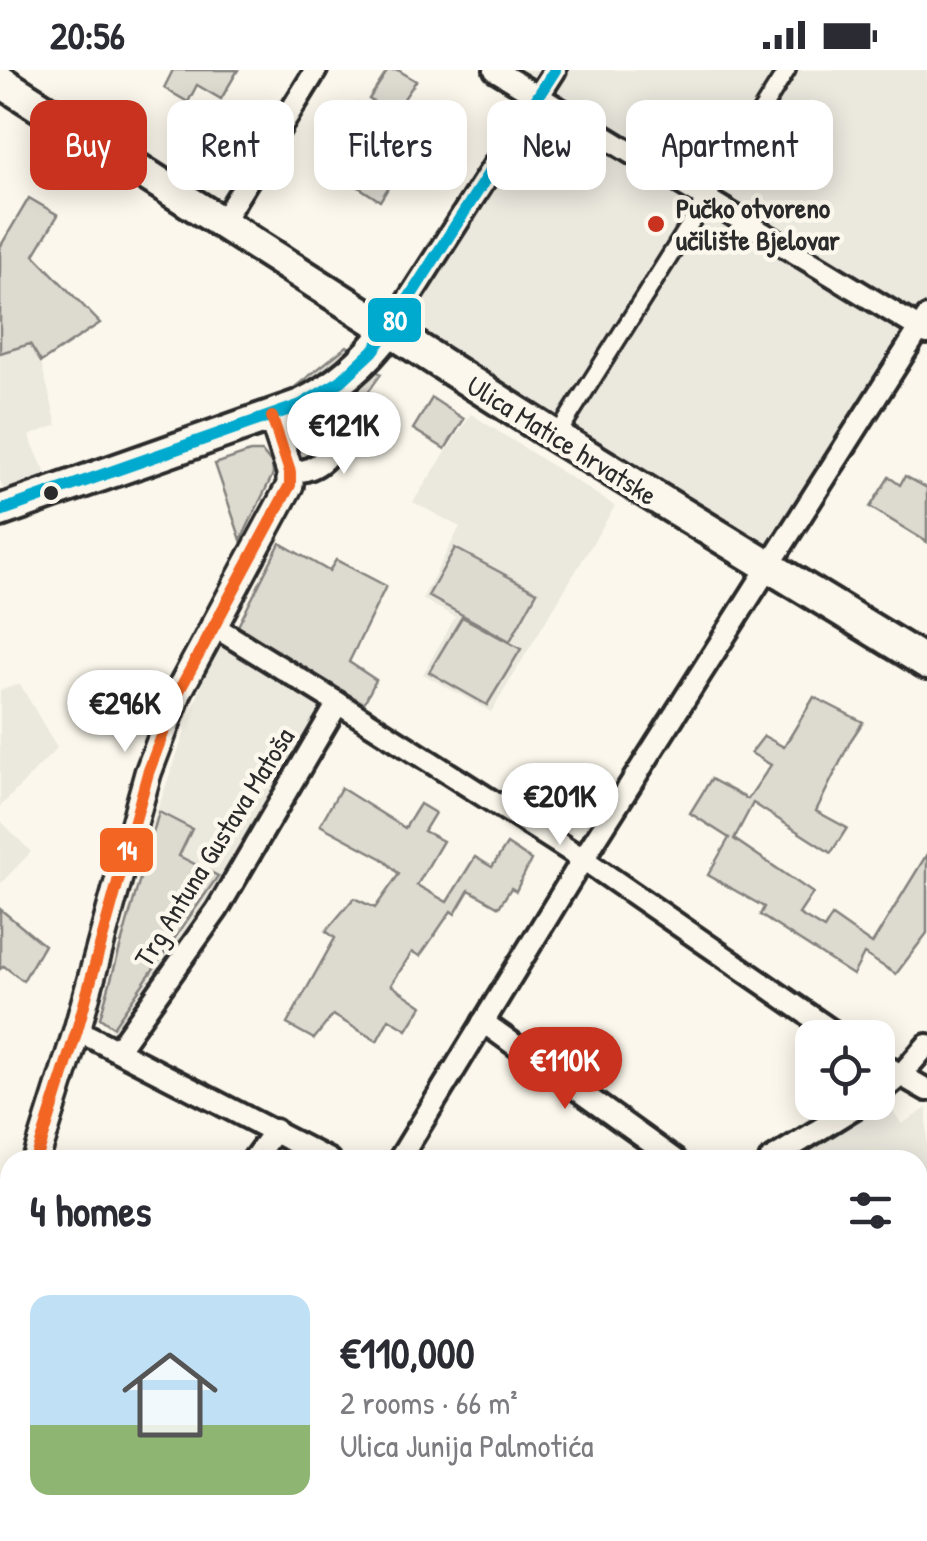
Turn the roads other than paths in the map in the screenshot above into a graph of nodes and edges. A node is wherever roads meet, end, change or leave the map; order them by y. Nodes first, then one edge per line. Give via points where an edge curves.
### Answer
1 (316, 70) edge
2 (495, 70) edge
3 (555, 70) edge
4 (787, 70) edge
5 (5, 82) edge
6 (539, 96) junction
7 (709, 198) junction
8 (222, 222) junction
9 (925, 326) edge
10 (388, 331) junction
11 (354, 412) dead end
12 (272, 417) junction
13 (556, 437) junction
14 (290, 472) junction
15 (0, 511) edge
16 (769, 567) junction
17 (212, 625) junction
18 (927, 662) edge
19 (338, 703) junction
20 (583, 859) junction
21 (816, 1020) edge
22 (483, 1022) junction
23 (77, 1030) junction
24 (927, 1045) edge
25 (118, 1049) junction
26 (895, 1073) edge
27 (900, 1076) junction
28 (895, 1080) edge
29 (927, 1090) edge
30 (835, 1120) edge
31 (275, 1130) junction
32 (39, 1150) edge
33 (260, 1150) edge
34 (311, 1150) edge
35 (405, 1150) edge
36 (661, 1150) edge
37 (786, 1150) edge

1 - 8 street
2 - 6 street
3 - 6 street
4 - 7 street
5 - 8 main road, Ulica Matice hrvatske
6 - 7 street
6 - 10 street
7 - 9 street
7 - 13 street
8 - 10 main road, Ulica Matice hrvatske
9 - 16 street
10 - 12 main road via 341,381
10 - 13 main road, Ulica Matice hrvatske
11 - 14 street via 325,460
12 - 14 street
12 - 15 main road
13 - 16 main road, Ulica Matice hrvatske
14 - 17 street, Trg Antuna Gustava Matoša via 290,485
16 - 18 main road, Ulica Matice hrvatske
16 - 20 street
17 - 19 street
17 - 23 street, Trg Antuna Gustava Matoša via 148,773
19 - 20 street
19 - 25 street, Trg Antuna Gustava Matoša via 217,910
20 - 21 street
20 - 22 street
22 - 35 street
22 - 36 street
23 - 25 street
23 - 32 street, Trg Antuna Gustava Matoša
24 - 27 street
25 - 31 street
26 - 27 street
27 - 28 street
27 - 29 street
30 - 37 street
31 - 33 street
31 - 34 street

